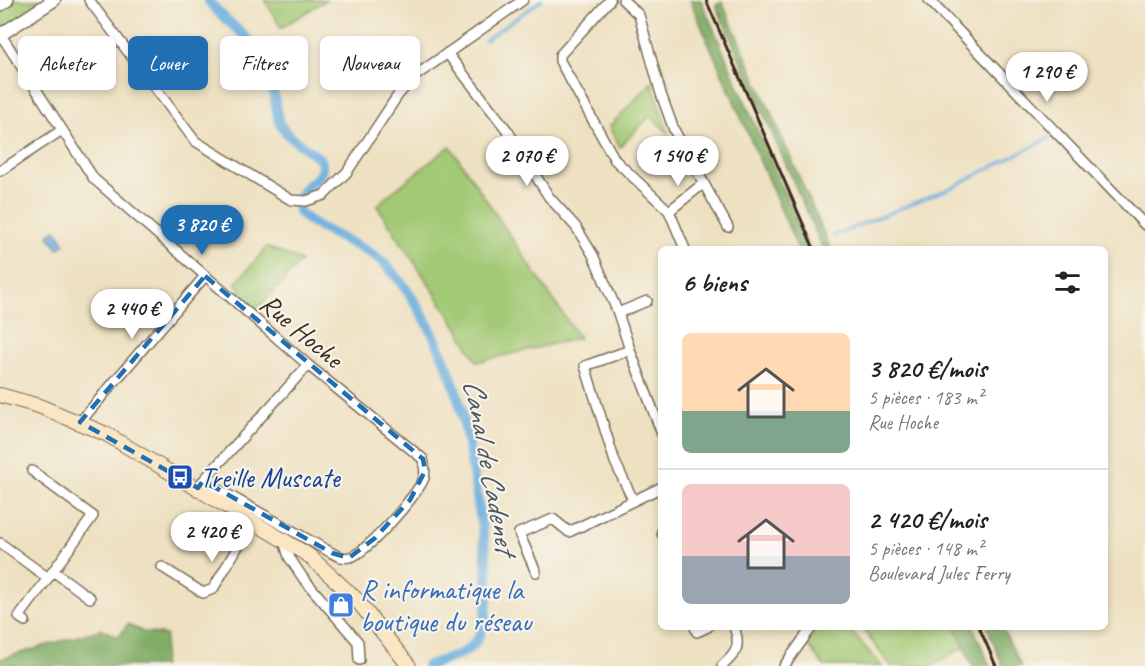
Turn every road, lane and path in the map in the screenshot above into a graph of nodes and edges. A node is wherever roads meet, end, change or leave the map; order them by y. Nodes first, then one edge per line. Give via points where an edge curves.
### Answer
1 (7, 0) edge
2 (54, 0) edge
3 (89, 0) edge
4 (523, 0) edge
5 (610, 0) edge
6 (623, 0) edge
7 (929, 0) edge
8 (0, 4) edge
9 (0, 35) edge
10 (447, 53) junction
11 (62, 130) junction
12 (0, 171) edge
13 (704, 183) junction
14 (669, 212) junction
15 (1145, 225) edge
16 (728, 227) dead end
17 (684, 246) edge
18 (205, 276) junction
19 (647, 301) dead end
20 (618, 313) junction
21 (630, 350) junction
22 (308, 365) junction
23 (0, 395) edge
24 (80, 422) junction
25 (658, 424) edge
26 (32, 471) dead end
27 (200, 485) junction
28 (658, 489) edge
29 (633, 500) junction
30 (253, 520) junction
31 (283, 538) junction
32 (0, 543) edge
33 (162, 567) dead end
34 (536, 572) dead end
35 (50, 575) junction
36 (90, 598) dead end
37 (25, 621) dead end
38 (735, 630) edge
39 (810, 630) edge
40 (359, 660) dead end
41 (409, 666) edge
42 (722, 666) edge
43 (784, 666) edge

1 - 8 street
2 - 9 street
3 - 10 street via 195,141 291,200 306,201 324,195 347,172 398,95 415,76
4 - 10 street
5 - 14 street via 560,55 560,61 615,160
6 - 13 street via 639,15 674,130
7 - 15 street
9 - 11 street, Rue Hoche
10 - 20 street via 507,130 549,197 576,227
11 - 12 street
11 - 18 street, Rue Hoche via 93,179
13 - 14 street
13 - 16 street
14 - 17 street
18 - 22 street, Rue Hoche
18 - 24 street
19 - 20 street
20 - 21 street
21 - 25 street
21 - 29 street via 585,366 615,462
22 - 27 street
22 - 27 street, Rue Hoche via 423,459 424,478 410,500 375,538 349,558 339,557
23 - 24 main road
24 - 27 main road
26 - 35 street via 93,516
27 - 30 main road
28 - 29 street
29 - 34 street via 569,532 553,519 519,533
30 - 31 main road
30 - 33 street via 213,589 203,593
31 - 40 street via 289,557 303,578 358,642
31 - 41 main road via 340,582
32 - 35 street
35 - 36 street
35 - 37 street via 20,617
38 - 42 street via 734,656
39 - 43 street

